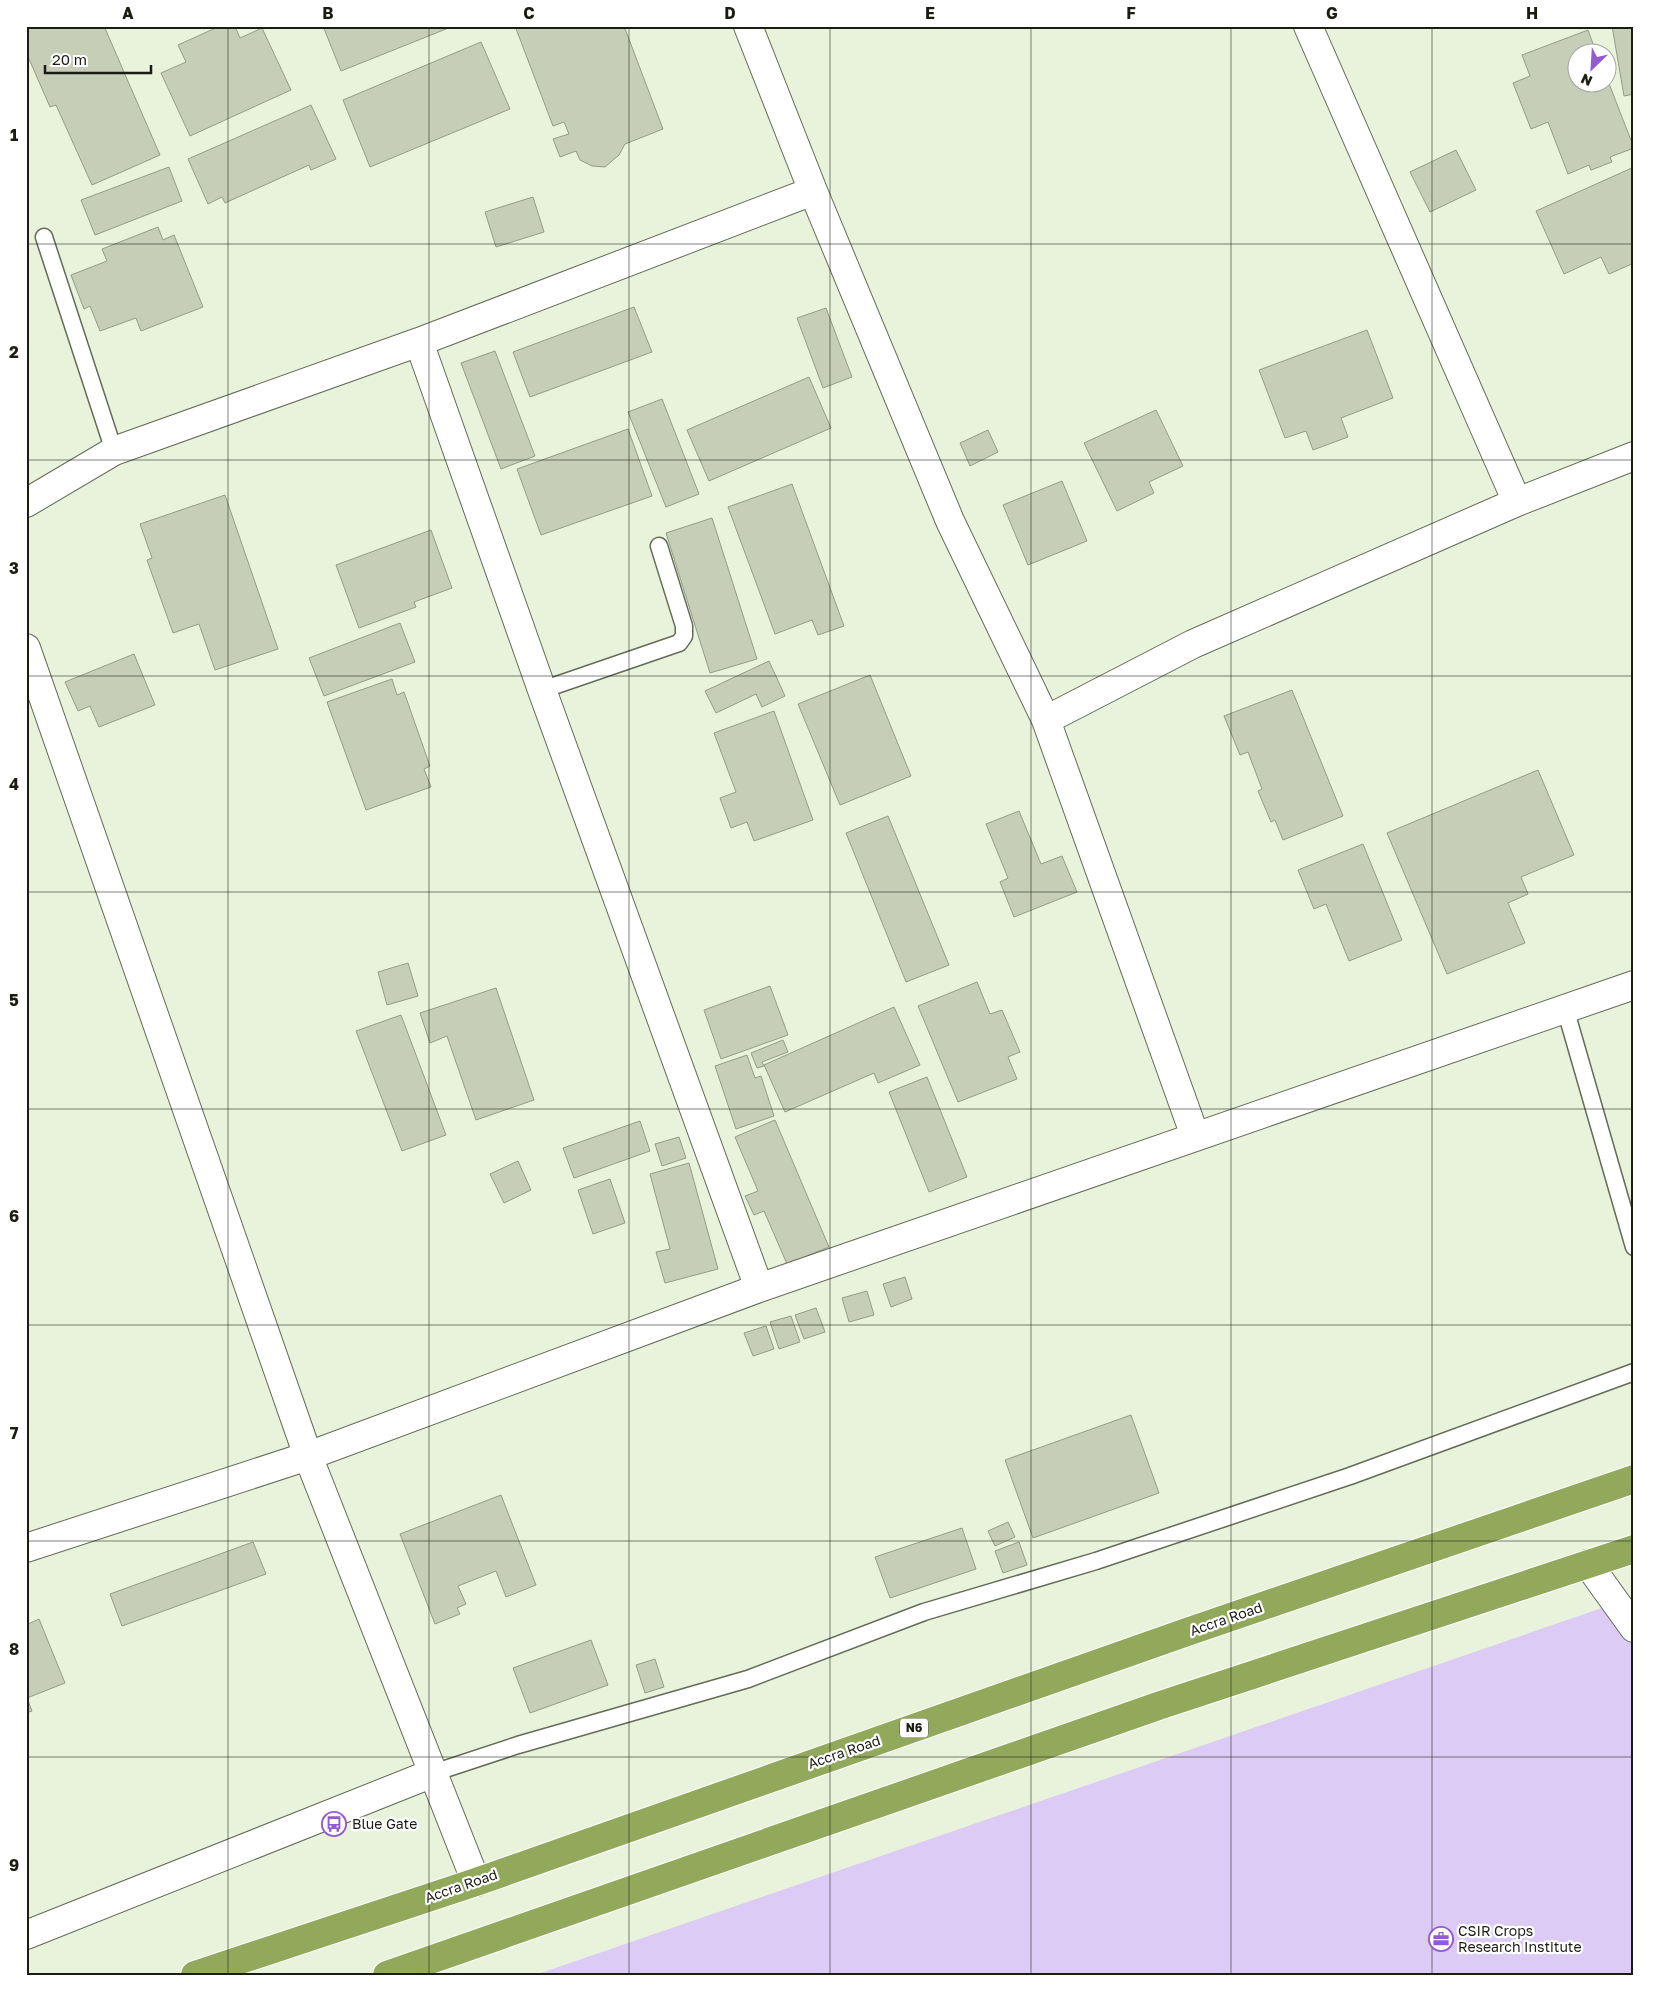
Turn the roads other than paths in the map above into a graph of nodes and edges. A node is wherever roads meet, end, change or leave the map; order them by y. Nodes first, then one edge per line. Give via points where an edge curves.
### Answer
1 (748, 26) edge
2 (1308, 26) edge
3 (813, 191) junction
4 (44, 237) dead end
5 (419, 342) junction
6 (114, 451) junction
7 (1634, 456) edge
8 (26, 502) edge
9 (1517, 502) junction
10 (659, 546) dead end
11 (26, 648) edge
12 (542, 690) junction
13 (1046, 720) junction
14 (1634, 985) edge
15 (1566, 1008) junction
16 (1195, 1136) junction
17 (1634, 1247) edge
18 (759, 1288) junction
19 (1634, 1372) edge
20 (308, 1456) junction
21 (1634, 1479) edge
22 (26, 1548) edge
23 (1634, 1548) edge
24 (1588, 1564) junction
25 (1634, 1628) edge
26 (432, 1773) junction
27 (476, 1882) junction
28 (26, 1935) edge
29 (195, 1975) edge
30 (387, 1975) edge

1 - 3 street
2 - 9 street
3 - 5 street
3 - 13 street via 950,521
4 - 6 lane
5 - 6 street
5 - 12 street
6 - 8 street
7 - 9 street
9 - 13 street via 1193,644
10 - 12 lane via 684,626 684,636 679,643
11 - 20 street
12 - 18 street
13 - 16 street
14 - 15 street
15 - 16 street
15 - 17 lane
16 - 18 street
18 - 20 street
19 - 26 lane via 1350,1476 1106,1558 924,1612 748,1679
20 - 22 street
20 - 26 street
21 - 27 highway, Accra Road / N6
23 - 24 highway
24 - 25 street
24 - 30 highway via 1161,1705
26 - 27 street
26 - 28 street
27 - 29 highway, Accra Road / N6

